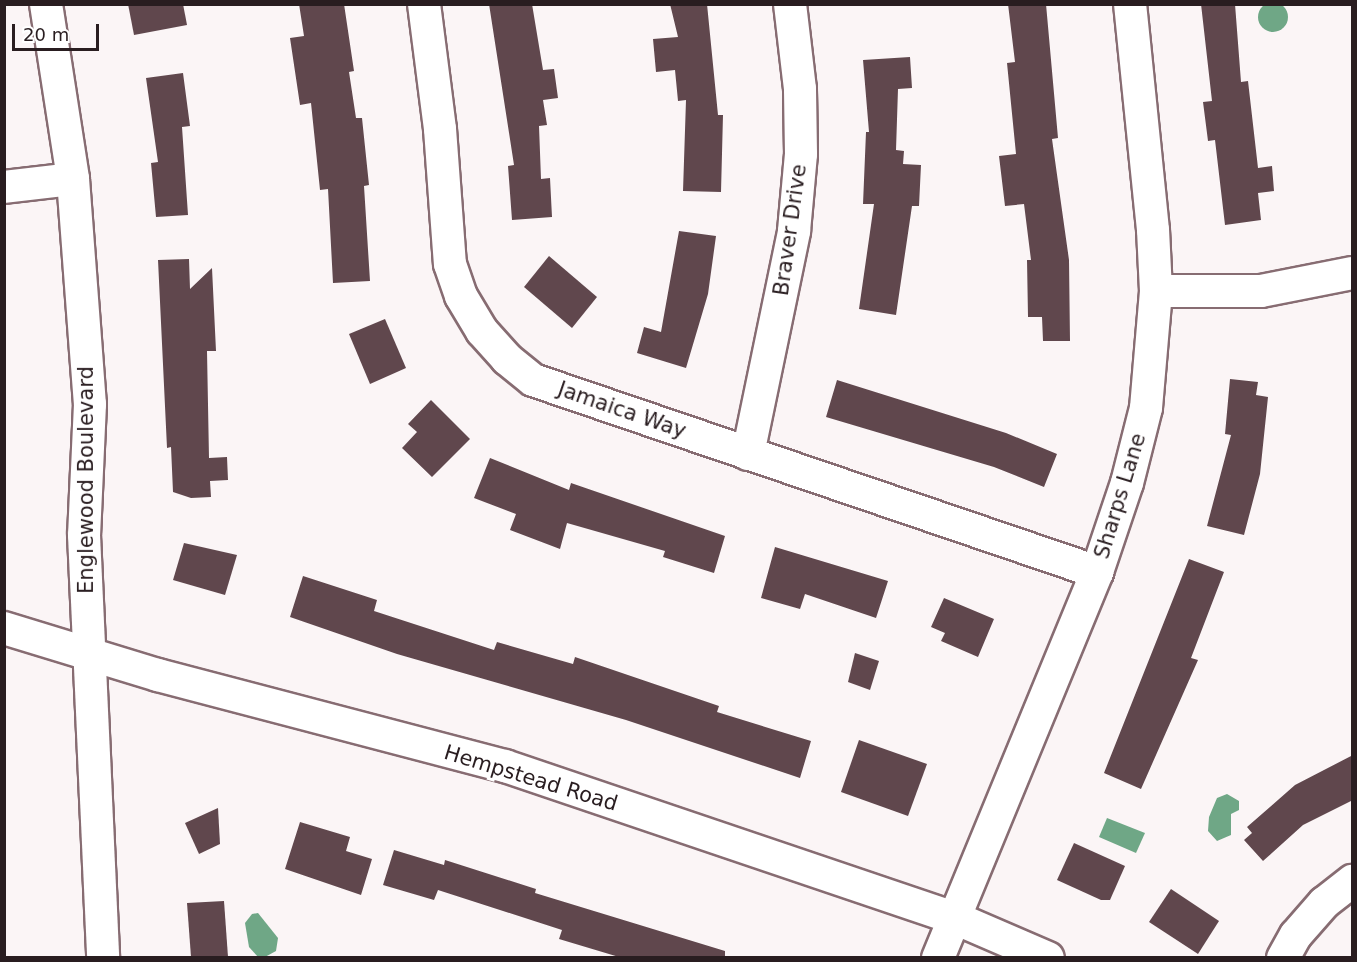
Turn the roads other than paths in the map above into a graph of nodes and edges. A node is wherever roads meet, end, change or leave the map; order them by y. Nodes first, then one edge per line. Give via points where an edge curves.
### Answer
1 (46, 4) edge
2 (424, 4) edge
3 (790, 4) edge
4 (1130, 4) edge
5 (73, 179) junction
6 (4, 187) edge
7 (1353, 273) edge
8 (1156, 291) junction
9 (748, 454) junction
10 (1097, 572) junction
11 (4, 628) edge
12 (87, 655) junction
13 (1353, 881) edge
14 (955, 918) junction
15 (103, 957) edge
16 (938, 957) edge
17 (1048, 957) edge
18 (1283, 957) edge

1 - 5 street, Englewood Boulevard
2 - 9 street, Jamaica Way via 441,129 450,264 461,296 482,331 533,380
3 - 9 street, Braver Drive via 800,89 801,153 794,231
4 - 8 street, Sharps Lane
5 - 6 street
5 - 12 street, Englewood Boulevard via 90,404 84,535
7 - 8 street via 1262,291
8 - 10 street, Sharps Lane via 1146,408 1127,483
9 - 10 street, Jamaica Way
10 - 14 street, Sharps Lane
11 - 12 street, Hempstead Road
12 - 14 street, Hempstead Road via 505,766
12 - 15 street, Englewood Boulevard
13 - 18 street via 1324,903
14 - 16 street, Sharps Lane
14 - 17 street, Hempstead Road

